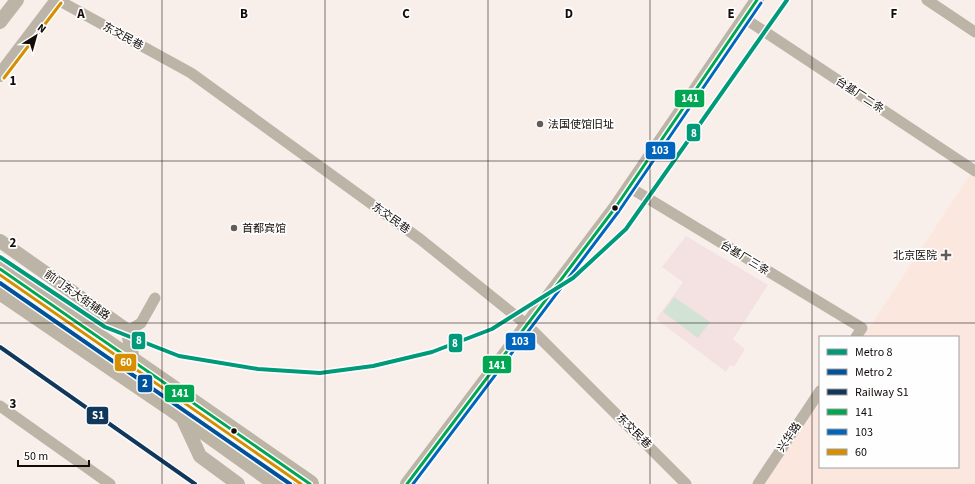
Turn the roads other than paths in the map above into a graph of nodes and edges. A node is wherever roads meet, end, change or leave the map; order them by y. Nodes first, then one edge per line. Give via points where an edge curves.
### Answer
1 (16, 0) edge
2 (57, 0) edge
3 (757, 0) edge
4 (927, 0) edge
5 (744, 18) junction
6 (0, 22) edge
7 (975, 32) edge
8 (0, 75) edge
9 (975, 171) edge
10 (629, 187) junction
11 (0, 242) edge
12 (0, 268) edge
13 (0, 291) edge
14 (155, 298) dead end
15 (527, 325) junction
16 (128, 331) junction
17 (859, 333) edge
18 (133, 362) junction
19 (819, 392) edge
20 (0, 406) edge
21 (181, 414) junction
22 (110, 484) edge
23 (238, 484) edge
24 (278, 484) edge
25 (310, 484) edge
26 (407, 484) edge
27 (686, 484) edge
28 (758, 484) edge

1 - 6 street
2 - 8 street
2 - 15 street, 东交民巷 via 191,73 420,239
3 - 5 street
4 - 7 street
5 - 9 street, 台基厂二条
5 - 10 street
10 - 15 street
10 - 17 street, 台基厂三条
11 - 16 street, 前门东大街辅路
12 - 18 main road
13 - 21 main road
14 - 16 street via 141,323
15 - 26 street
15 - 27 street, 东交民巷
16 - 18 street
18 - 25 main road
19 - 28 street, 兴华路
20 - 22 street
21 - 23 street via 200,456
21 - 24 main road

